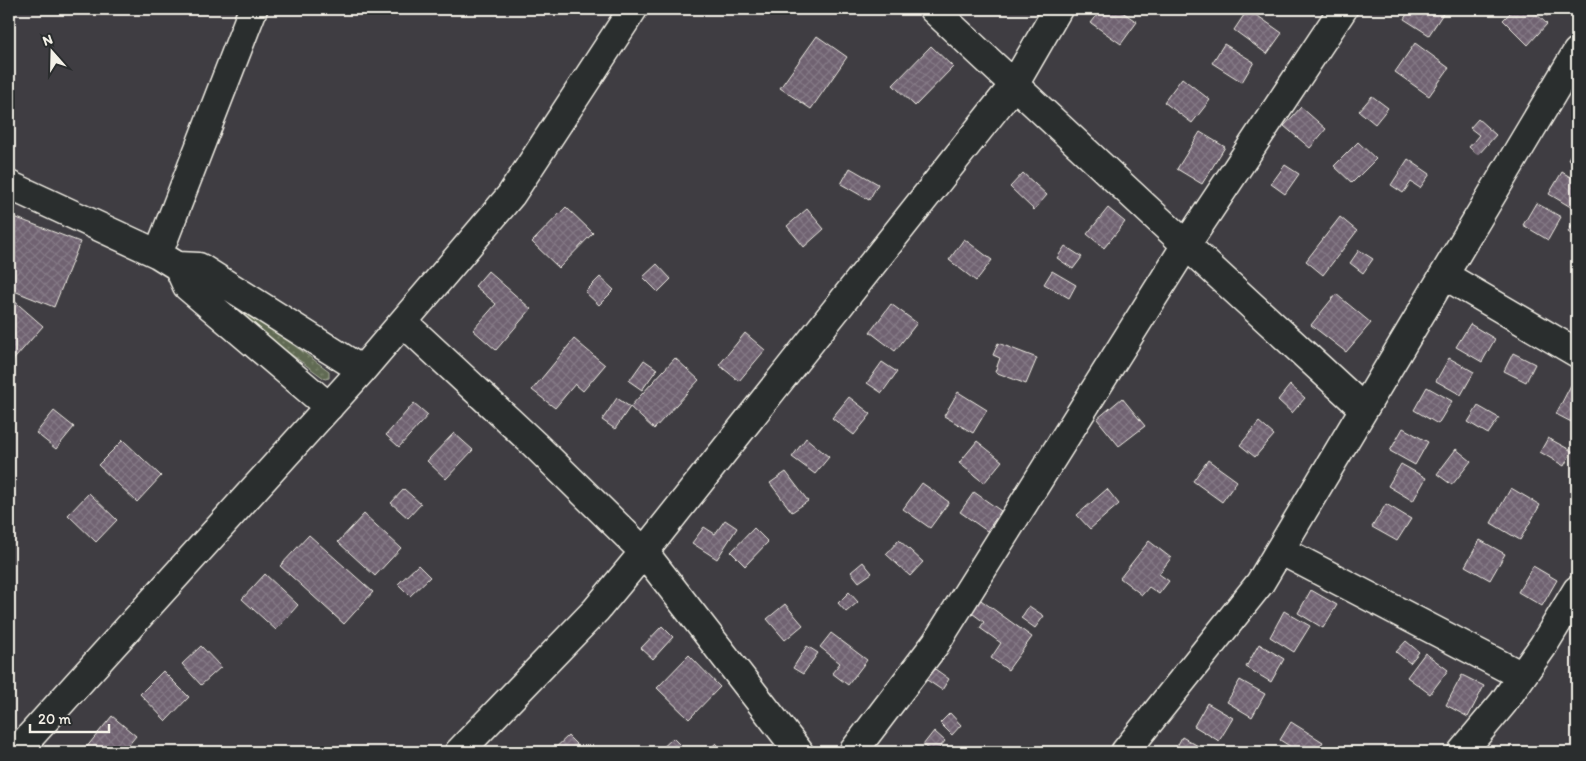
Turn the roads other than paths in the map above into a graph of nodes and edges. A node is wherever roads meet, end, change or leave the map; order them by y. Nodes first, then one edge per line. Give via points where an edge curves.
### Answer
1 (253, 9) edge
2 (633, 9) edge
3 (933, 9) edge
4 (1058, 9) edge
5 (1343, 9) edge
6 (1577, 52) edge
7 (1014, 84) junction
8 (9, 185) edge
9 (1186, 245) junction
10 (168, 260) junction
11 (1444, 275) junction
12 (404, 322) junction
13 (1577, 352) edge
14 (362, 370) junction
15 (329, 407) junction
16 (1364, 409) junction
17 (1280, 550) junction
18 (644, 552) junction
19 (1577, 590) edge
20 (1522, 676) junction
21 (16, 752) edge
22 (459, 752) edge
23 (799, 752) edge
24 (853, 752) edge
25 (1126, 752) edge
26 (1462, 752) edge

1 - 10 street
2 - 12 street via 511,195
3 - 7 street
4 - 7 street
5 - 9 street
6 - 11 street
7 - 9 street
7 - 18 street
8 - 10 street
9 - 16 street
9 - 24 street via 936,643
10 - 14 street via 199,268
10 - 15 street via 187,286
11 - 13 street
11 - 16 street
12 - 14 street
12 - 18 street
14 - 15 street
15 - 21 street
16 - 17 street
17 - 20 street
17 - 25 street via 1260,584
18 - 22 street via 596,610
18 - 23 street
19 - 20 street
20 - 26 street

